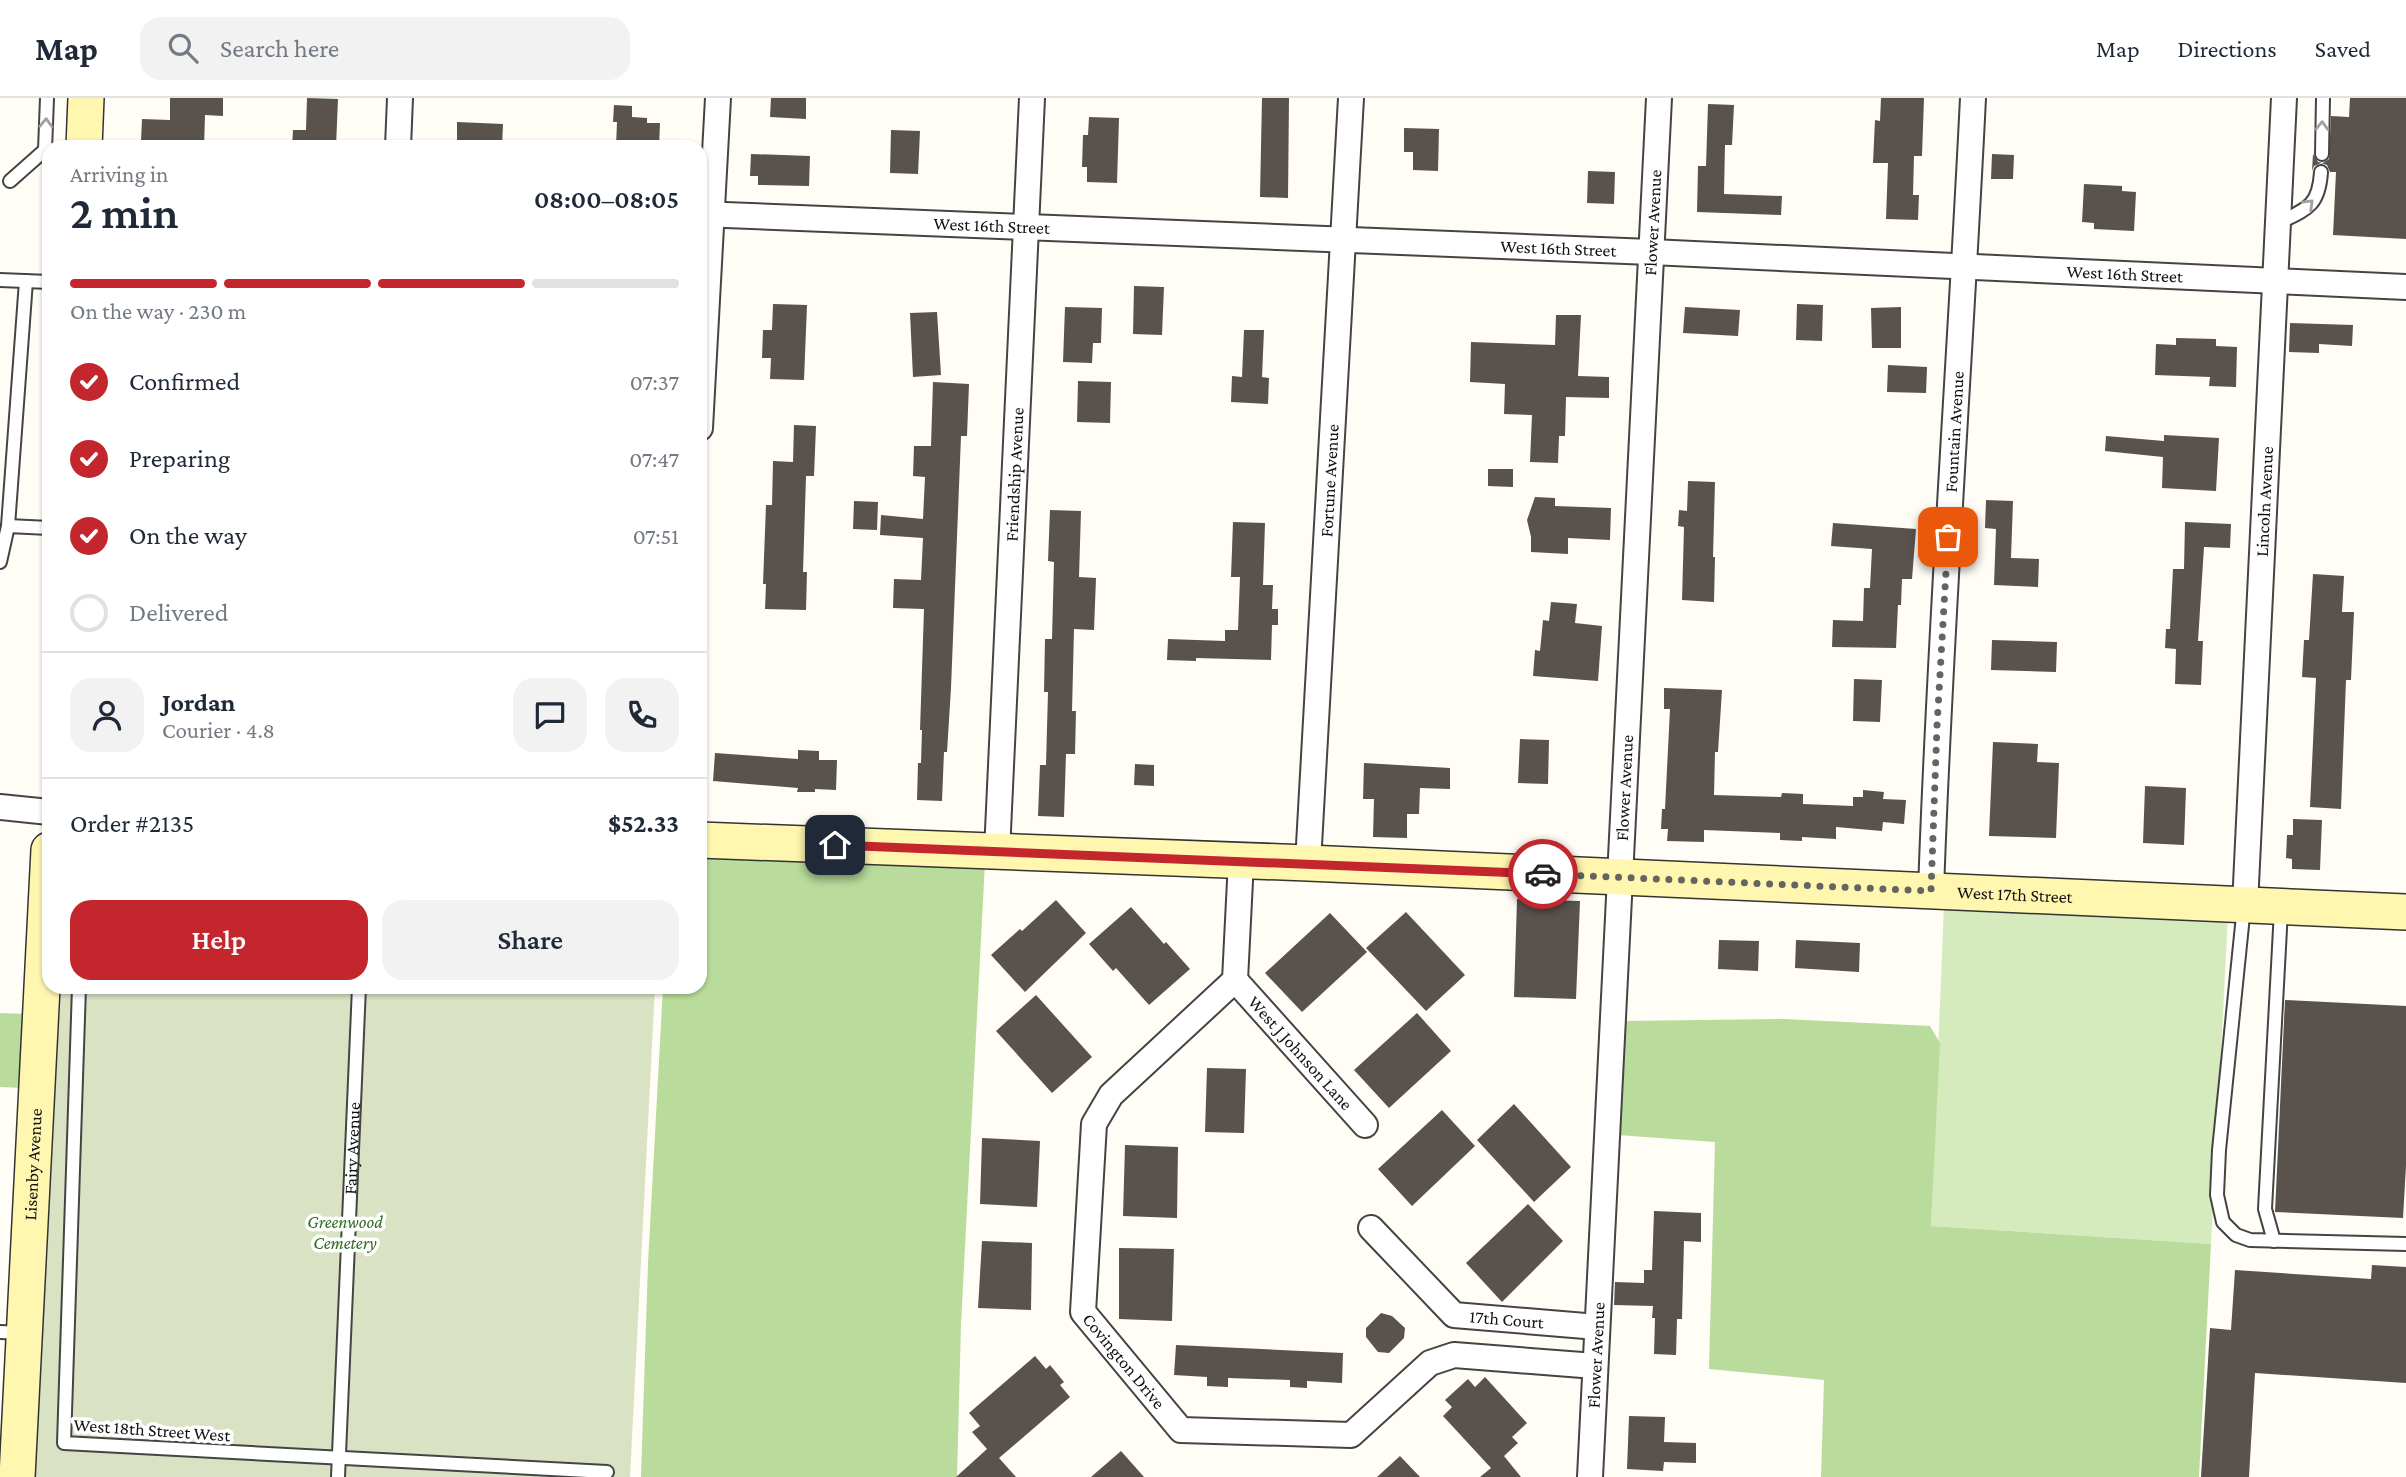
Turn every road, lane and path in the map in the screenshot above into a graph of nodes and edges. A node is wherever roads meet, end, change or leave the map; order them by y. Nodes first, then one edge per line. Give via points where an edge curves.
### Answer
1 (47, 98) edge
2 (86, 98) edge
3 (400, 98) edge
4 (718, 98) edge
5 (1032, 98) edge
6 (1351, 98) edge
7 (1659, 98) edge
8 (1973, 98) edge
9 (2284, 98) edge
10 (2323, 98) edge
11 (45, 140) edge
12 (84, 140) edge
13 (398, 140) edge
14 (42, 153) edge
15 (2322, 154) dead end
16 (2321, 172) dead end
17 (10, 181) dead end
18 (707, 204) edge
19 (707, 214) edge
20 (2278, 223) junction
21 (1026, 227) junction
22 (1344, 239) junction
23 (1651, 252) junction
24 (1965, 268) junction
25 (0, 280) edge
26 (26, 281) junction
27 (42, 282) edge
28 (2276, 282) junction
29 (2406, 287) edge
30 (6, 517) edge
31 (42, 526) edge
32 (0, 562) edge
33 (0, 807) edge
34 (42, 811) edge
35 (707, 839) edge
36 (997, 852) junction
37 (1241, 861) junction
38 (1308, 863) junction
39 (1622, 877) junction
40 (1931, 891) junction
41 (2245, 905) junction
42 (2281, 907) junction
43 (2406, 912) edge
44 (42, 941) edge
45 (1235, 981) junction
46 (79, 994) edge
47 (359, 994) edge
48 (1365, 1125) dead end
49 (1371, 1228) dead end
50 (2274, 1241) junction
51 (2406, 1244) edge
52 (1597, 1326) junction
53 (12, 1332) edge
54 (1595, 1366) junction
55 (339, 1459) junction
56 (607, 1472) dead end
57 (17, 1477) edge
58 (338, 1477) edge
59 (1590, 1477) edge

11 -> 1 lane
2 - 12 main road
3 - 13 street
4 - 18 street
5 - 21 street, Friendship Avenue
6 - 22 street, Fortune Avenue
7 - 23 street, Flower Avenue
8 - 24 street, Fountain Avenue
9 - 20 street, Lincoln Avenue
15 -> 10 lane
17 -> 14 lane
20 -> 16 lane via 2316,199
19 - 21 street, West 16th Street
20 - 28 street, Lincoln Avenue
21 - 22 street, West 16th Street
21 - 36 street, Friendship Avenue
22 - 23 street, West 16th Street
22 - 38 street, Fortune Avenue
23 - 24 street, West 16th Street
23 - 39 street, Flower Avenue
24 - 28 street, West 16th Street
24 - 40 street, Fountain Avenue
25 - 26 lane
26 - 27 lane
26 - 30 lane
28 - 29 street, West 16th Street
28 - 41 street, Lincoln Avenue
30 - 31 lane
30 - 32 lane
33 - 34 street
35 - 36 main road, West 17th Street
36 - 37 main road, West 17th Street
37 - 38 main road, West 17th Street
37 - 45 street
38 - 39 main road, West 17th Street
39 - 40 main road, West 17th Street
39 - 52 street, Flower Avenue
40 - 41 main road, West 17th Street
41 - 42 main road, West 17th Street
41 - 50 lane via 2217,1195 2223,1223 2236,1235
42 - 43 main road, West 17th Street
42 - 50 lane via 2265,1209
44 - 53 main road, Lisenby Avenue
45 - 48 street, West J Johnson Lane
45 - 54 street, Covington Drive via 1111,1096 1094,1124 1083,1312 1181,1430 1352,1435 1430,1363 1454,1355
46 - 55 lane, West 18th Street West via 64,1443
47 - 55 lane, Fairy Avenue
49 - 52 street, 17th Court via 1454,1315
50 - 51 lane
52 - 54 street, Flower Avenue
53 - 57 main road, Lisenby Avenue
54 - 59 street, Flower Avenue
55 - 56 lane, West 18th Street West
55 - 58 lane, Fairy Avenue

